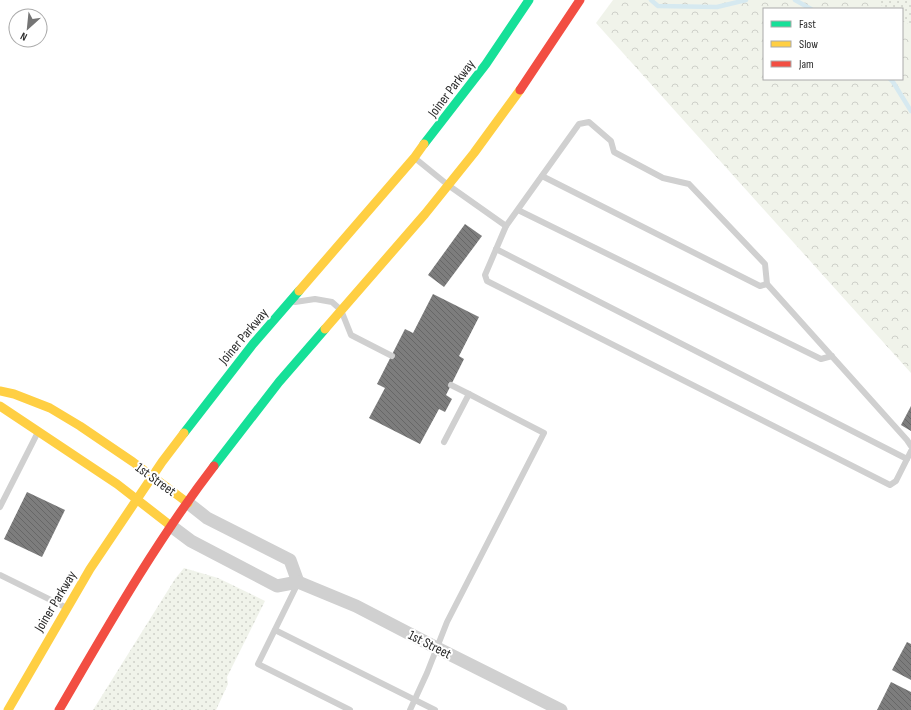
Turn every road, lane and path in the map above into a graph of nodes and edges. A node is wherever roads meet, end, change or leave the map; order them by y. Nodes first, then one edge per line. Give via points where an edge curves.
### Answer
1 (529, 0) edge
2 (578, 2) edge
3 (414, 158) junction
4 (542, 176) junction
5 (448, 185) junction
6 (518, 210) junction
7 (506, 226) junction
8 (496, 249) junction
9 (767, 284) junction
10 (288, 303) junction
11 (341, 310) junction
12 (392, 356) dead end
13 (832, 356) junction
14 (451, 385) dead end
15 (0, 391) edge
16 (469, 394) junction
17 (0, 406) edge
18 (38, 432) junction
19 (444, 442) dead end
20 (911, 446) edge
21 (911, 451) edge
22 (907, 460) junction
23 (152, 476) junction
24 (136, 500) junction
25 (188, 503) junction
26 (0, 507) edge
27 (171, 526) junction
28 (0, 574) edge
29 (298, 582) junction
30 (67, 608) junction
31 (275, 630) junction
32 (437, 648) junction
33 (415, 700) junction
34 (8, 710) edge
35 (59, 710) edge
36 (350, 710) edge
37 (410, 710) edge
38 (435, 710) edge
39 (561, 710) edge

1 - 3 main road, Joiner Parkway via 486,64
2 - 5 main road via 520,89
3 - 5 lane
3 - 10 main road, Joiner Parkway
4 - 6 lane
4 - 9 lane via 760,286
4 - 9 lane via 579,124 589,122 611,140 614,152 663,178 689,184 765,264
5 - 7 lane
5 - 11 main road
6 - 7 lane
6 - 13 lane via 822,359
7 - 8 lane
8 - 22 lane
8 - 22 lane via 485,275 487,281 890,486 896,481
9 - 13 lane
10 - 11 lane via 315,298 332,302
10 - 23 main road, Joiner Parkway via 212,396
11 - 12 lane via 351,334
11 - 25 main road via 279,382
13 - 20 lane
14 - 16 lane
15 - 23 main road, 1st Street via 50,408
16 - 19 lane
16 - 32 lane via 544,433 447,622
17 - 18 main road, 1st Street
18 - 24 main road, 1st Street via 104,475
18 - 26 lane
21 - 22 lane
23 - 24 main road, Joiner Parkway
23 - 25 main road, 1st Street
24 - 27 main road, 1st Street
24 - 30 main road, Joiner Parkway
25 - 27 main road
25 - 29 street, 1st Street via 208,518 290,560
27 - 29 street, 1st Street via 191,541 277,586
27 - 35 main road via 128,592
28 - 30 lane
29 - 31 lane
29 - 32 street, 1st Street via 356,606
30 - 34 main road, Joiner Parkway
31 - 33 lane
31 - 36 lane via 258,664
32 - 33 lane
32 - 39 street, 1st Street
33 - 37 lane
33 - 38 lane

